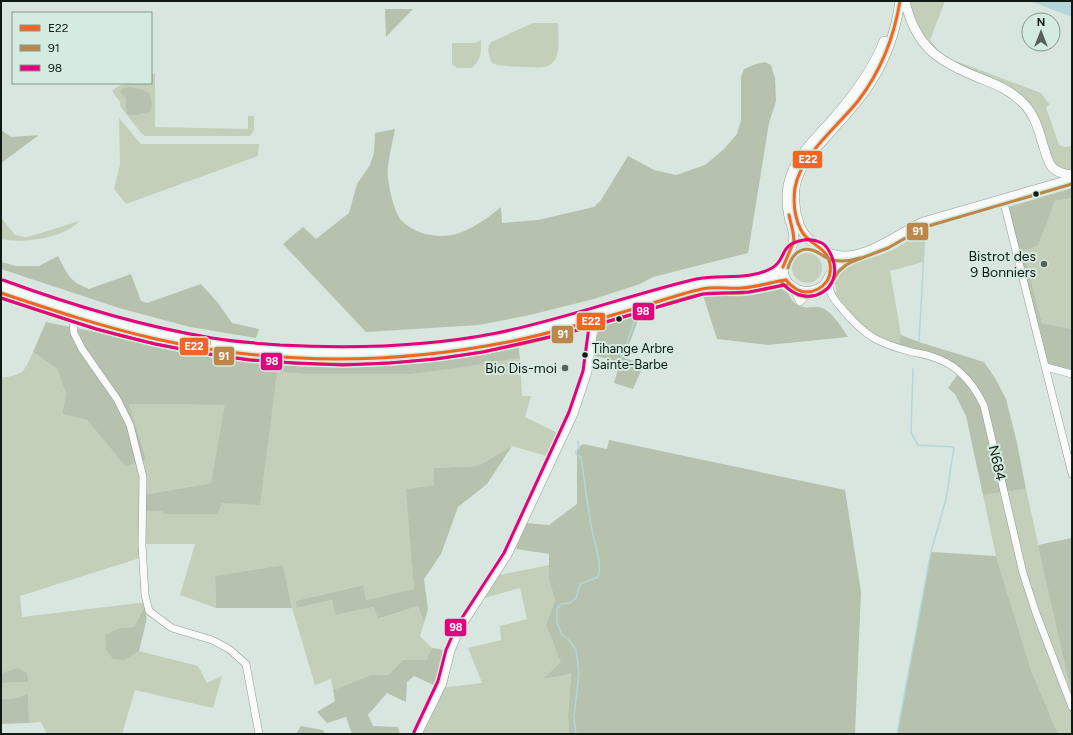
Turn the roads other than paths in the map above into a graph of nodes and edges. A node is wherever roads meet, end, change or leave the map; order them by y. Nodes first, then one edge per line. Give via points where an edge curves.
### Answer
1 (896, 1) edge
2 (900, 1) edge
3 (905, 1) edge
4 (1072, 175) edge
5 (1072, 179) edge
6 (1002, 199) junction
7 (822, 249) junction
8 (790, 251) junction
9 (853, 255) junction
10 (783, 267) junction
11 (830, 275) junction
12 (789, 283) junction
13 (1, 285) edge
14 (813, 291) junction
15 (1, 293) edge
16 (831, 296) junction
17 (65, 308) junction
18 (600, 311) junction
19 (87, 313) junction
20 (74, 317) junction
21 (595, 320) junction
22 (1046, 367) junction
23 (1072, 374) edge
24 (1072, 474) edge
25 (1072, 707) edge
26 (259, 734) edge
27 (418, 734) edge

1 - 8 main road via 884,42 862,84 794,166 787,201 794,239
2 - 7 main road via 893,32 878,70 866,90 808,159 795,184 794,198 801,229 804,236
3 - 4 main road via 909,17 922,42 950,66 1014,94 1030,112 1037,125 1053,168
5 - 6 main road
6 - 9 main road via 923,222 890,242
6 - 22 street
7 - 8 main road via 807,244
7 - 9 main road via 836,255
7 - 11 main road via 829,260
8 - 10 main road
9 - 11 main road via 835,266
10 - 12 main road via 784,276
10 - 18 main road via 772,276 757,280 700,283
11 - 14 main road via 822,286
11 - 16 street via 828,286
12 - 14 main road via 803,292
12 - 21 main road via 775,281 743,288 702,289
13 - 17 main road
14 - 16 street, N684 / N684
15 - 20 main road
16 - 25 street, N684 / N684 via 858,327 869,335 881,342 946,362 960,372 978,394 984,406 1023,573
17 - 19 main road
17 - 20 street
18 - 19 main road via 476,341 394,351 348,352 307,352 213,343 145,329
18 - 21 street
19 - 20 street
20 - 21 main road via 149,337 215,350 288,358 352,360 394,359 482,348
20 - 26 street via 74,332 82,349 116,399 130,425 143,477 142,544 144,588 149,611 172,628 212,640 229,649 246,664
21 - 27 street via 588,372 574,414 508,555 460,629 434,702
22 - 23 street
22 - 24 street

